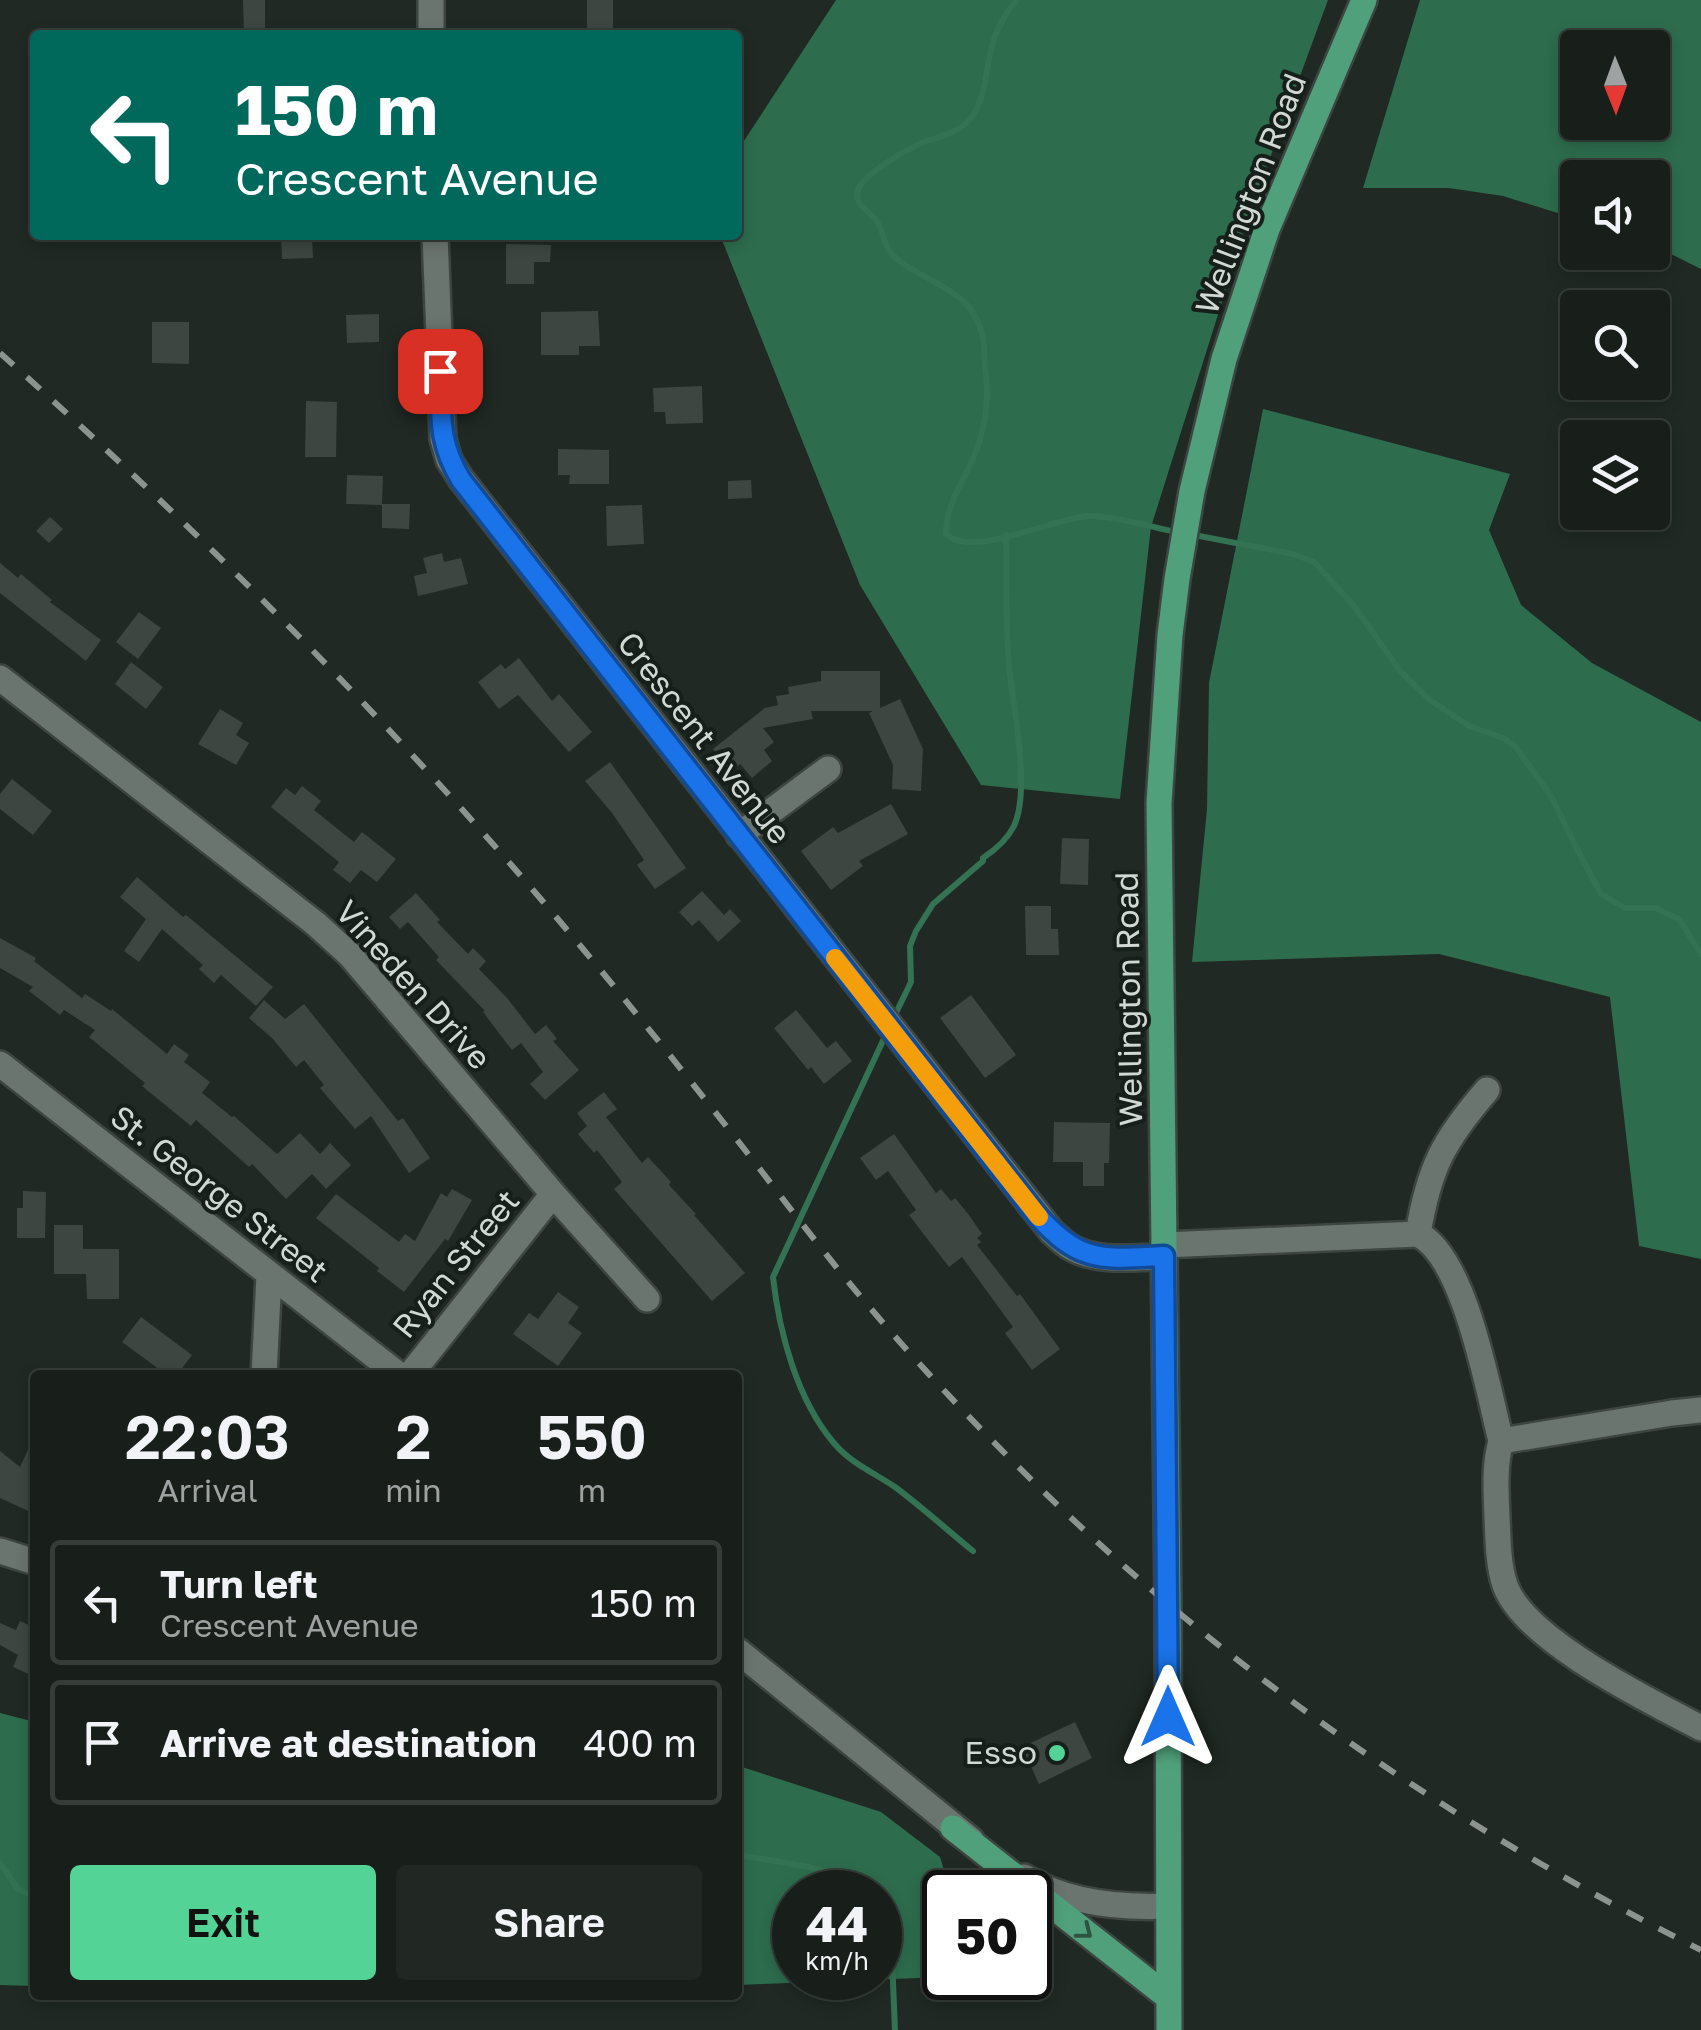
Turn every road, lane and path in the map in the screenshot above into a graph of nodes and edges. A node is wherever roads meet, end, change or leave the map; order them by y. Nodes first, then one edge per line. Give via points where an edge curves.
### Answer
1 (430, 0) edge
2 (1364, 0) edge
3 (431, 30) edge
4 (435, 240) edge
5 (0, 678) edge
6 (828, 769) dead end
7 (739, 835) junction
8 (0, 1064) edge
9 (1487, 1090) dead end
10 (553, 1194) junction
11 (1418, 1234) junction
12 (1164, 1251) junction
13 (269, 1275) junction
14 (647, 1299) dead end
15 (264, 1370) edge
16 (392, 1370) edge
17 (414, 1370) edge
18 (1701, 1410) edge
19 (1501, 1440) junction
20 (0, 1550) edge
21 (30, 1560) edge
22 (742, 1655) edge
23 (1701, 1728) edge
24 (954, 1828) junction
25 (1168, 1906) junction
26 (1168, 1997) junction
27 (1169, 2030) edge

1 - 3 street
2 - 12 main road, Wellington Road via 1252,272 1212,403 1179,564 1159,803
4 - 7 street, Crescent Avenue via 442,439 450,460
5 - 10 street, Vineden Drive via 350,955
6 - 7 street
7 - 12 street, Crescent Avenue via 1052,1232 1094,1256
8 - 13 street, St. George Street
9 - 11 street via 1442,1150
10 - 14 street, Vineden Drive
10 - 17 street, Ryan Street
11 - 12 street, Crescent Avenue
11 - 19 street via 1444,1258 1461,1290
12 - 25 main road, Wellington Road
13 - 15 street
13 - 16 street, St. George Street
18 - 19 street
19 - 23 street via 1495,1469 1501,1563 1519,1609 1567,1650
20 - 21 street
22 - 24 street
24 - 25 street via 1032,1882 1063,1894
24 -> 26 main road
25 - 26 main road, Wellington Road
26 - 27 main road, Wellington Road

